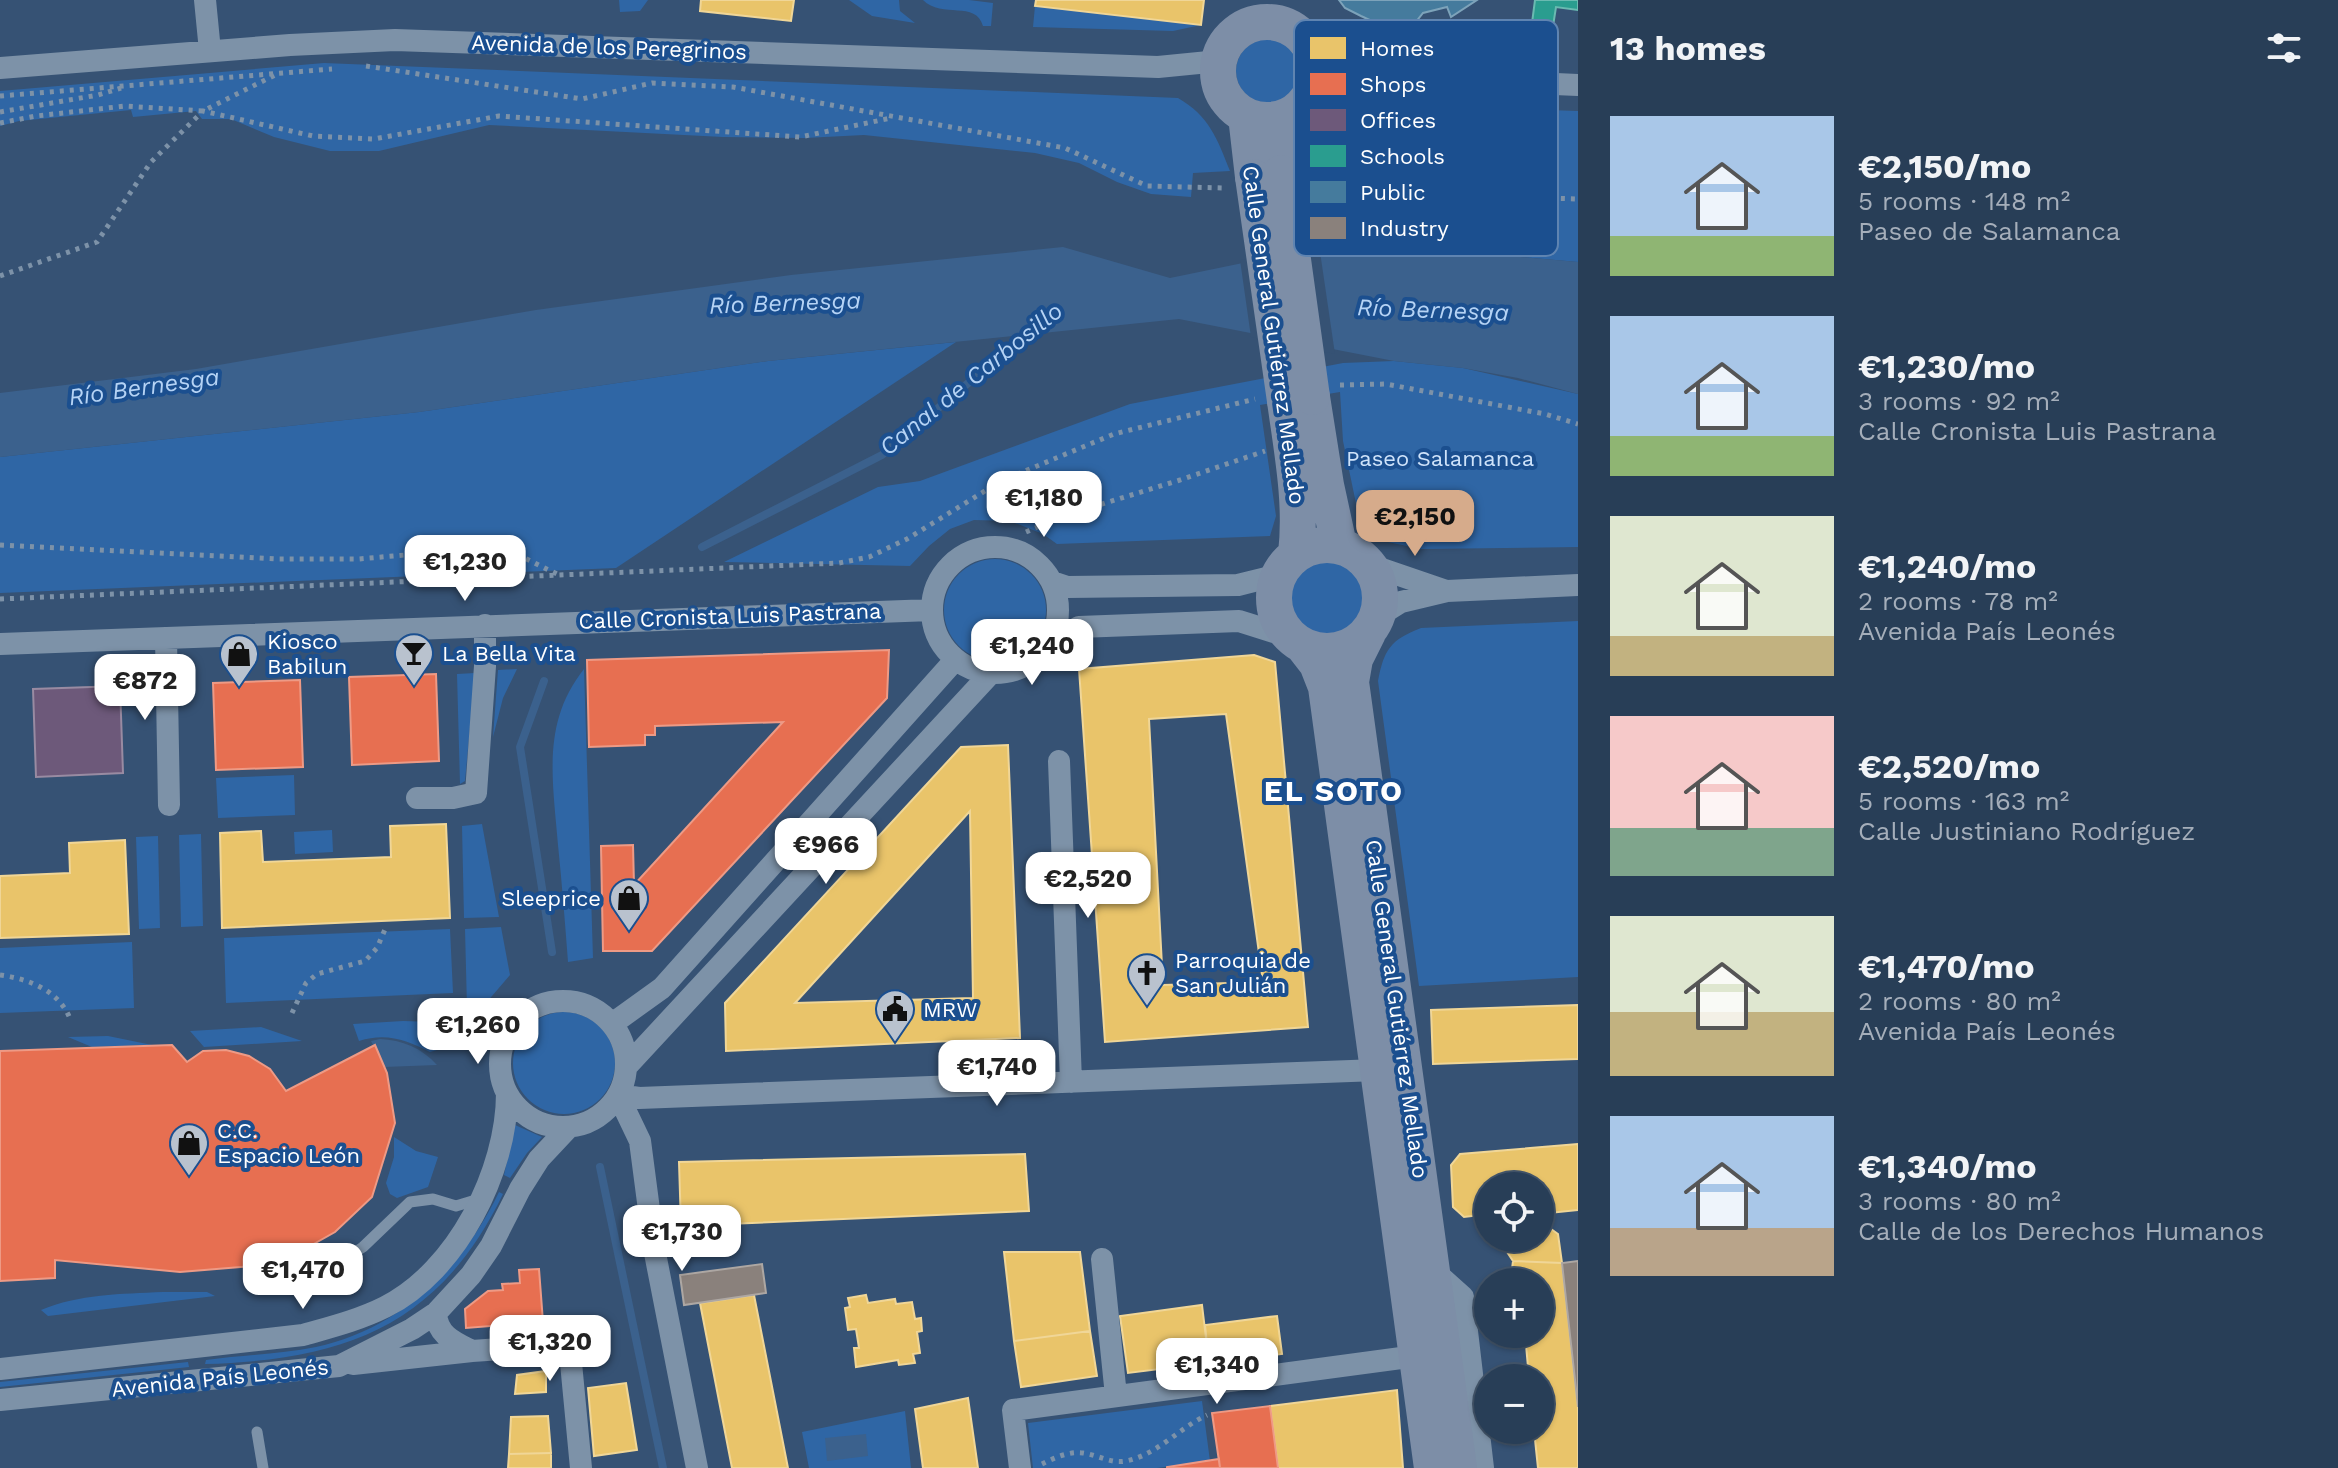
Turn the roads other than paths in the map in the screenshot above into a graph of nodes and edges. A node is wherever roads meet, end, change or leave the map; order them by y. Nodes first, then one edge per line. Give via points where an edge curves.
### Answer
1 (205, 0) edge
2 (1254, 13) edge
3 (1290, 14) edge
4 (210, 51) junction
5 (1219, 61) junction
6 (0, 68) edge
7 (1558, 84) edge
8 (1578, 85) edge
9 (1294, 110) edge
10 (1246, 116) junction
11 (1287, 116) junction
12 (1267, 182) junction
13 (1296, 396) junction
14 (1339, 545) junction
15 (1287, 565) junction
16 (1370, 565) junction
17 (1052, 582) junction
18 (1578, 585) edge
19 (1447, 591) junction
20 (932, 610) junction
21 (485, 625) junction
22 (1372, 625) junction
23 (166, 638) junction
24 (1296, 642) junction
25 (0, 644) edge
26 (1048, 646) junction
27 (955, 660) junction
28 (991, 673) junction
29 (1059, 761) dead end
30 (417, 798) dead end
31 (169, 805) dead end
32 (612, 1024) junction
33 (627, 1066) junction
34 (1378, 1070) junction
35 (1071, 1082) junction
36 (507, 1093) junction
37 (618, 1095) junction
38 (569, 1127) junction
39 (483, 1198) junction
40 (1422, 1254) junction
41 (1102, 1259) dead end
42 (305, 1275) dead end
43 (436, 1313) junction
44 (472, 1351) junction
45 (1416, 1356) junction
46 (339, 1366) junction
47 (0, 1369) edge
48 (1116, 1396) junction
49 (0, 1400) edge
50 (257, 1432) dead end
51 (263, 1468) edge
52 (581, 1468) edge
53 (697, 1468) edge
54 (1020, 1468) edge
55 (1432, 1468) edge
56 (1459, 1468) edge
57 (1483, 1468) edge

1 - 4 street
2 - 3 main road via 1266,21
2 - 5 main road via 1224,46
4 - 5 street, Avenida de los Peregrinos via 395,40 999,63 1158,67
4 - 6 street, Avenida de los Peregrinos
5 - 10 main road via 1223,94
7 - 8 street
9 - 11 main road
10 - 11 main road
10 - 12 main road, Calle General Gutiérrez Mellado
11 - 12 main road, Calle General Gutiérrez Mellado via 1280,161
12 - 13 main road, Calle General Gutiérrez Mellado, bridge
13 - 14 main road, Calle General Gutiérrez Mellado via 1326,485
13 - 15 main road, Calle General Gutiérrez Mellado via 1298,535
14 - 15 main road via 1321,544
14 - 16 main road
15 - 17 street via 1238,585 1067,587
15 - 24 main road via 1273,591 1274,608
16 - 19 street
16 - 22 main road via 1379,590
17 - 20 street via 1040,564 1022,552 979,548 943,573
17 - 26 street via 1057,626
18 - 19 street
19 - 22 street via 1401,602
20 - 21 street, Calle Cronista Luis Pastrana
20 - 27 street via 938,637
21 - 23 street, Calle Cronista Luis Pastrana
21 - 30 street via 476,793
22 - 24 main road via 1353,644 1336,651
22 - 40 main road, Calle General Gutiérrez Mellado via 1355,659 1351,682
23 - 25 street, Calle Cronista Luis Pastrana
23 - 31 street
24 - 26 street via 1239,621 1079,627
24 - 34 main road, Calle General Gutiérrez Mellado via 1317,664 1326,687
26 - 28 street via 1012,671
27 - 28 street
27 - 32 street via 662,988
28 - 33 street
29 - 35 street
32 - 33 street
32 - 36 street via 565,1000 525,1013 509,1029 503,1049 500,1072
33 - 37 street
34 - 35 street
34 - 40 main road, Calle General Gutiérrez Mellado
35 - 37 street
36 - 38 street via 524,1113 545,1124
36 - 39 street, Avenida País Leonés via 507,1120
37 - 38 street via 589,1122
37 - 53 street via 640,1141 654,1248
38 - 43 street, Avenida País Leonés via 533,1169 471,1275
39 - 42 lane via 456,1206 433,1199 410,1202 363,1247 331,1268
39 - 47 street, Avenida País Leonés via 455,1245 424,1279 385,1307 347,1323 303,1335
40 - 45 main road
40 - 56 main road
40 - 57 street via 1463,1297
41 - 48 street
43 - 44 street via 437,1326 449,1340
43 - 46 street, Avenida País Leonés
44 - 46 street
44 - 52 street via 559,1349 571,1363
45 - 48 street
45 - 55 main road
46 - 49 street, Avenida País Leonés
48 - 54 street via 1013,1410
50 - 51 lane

